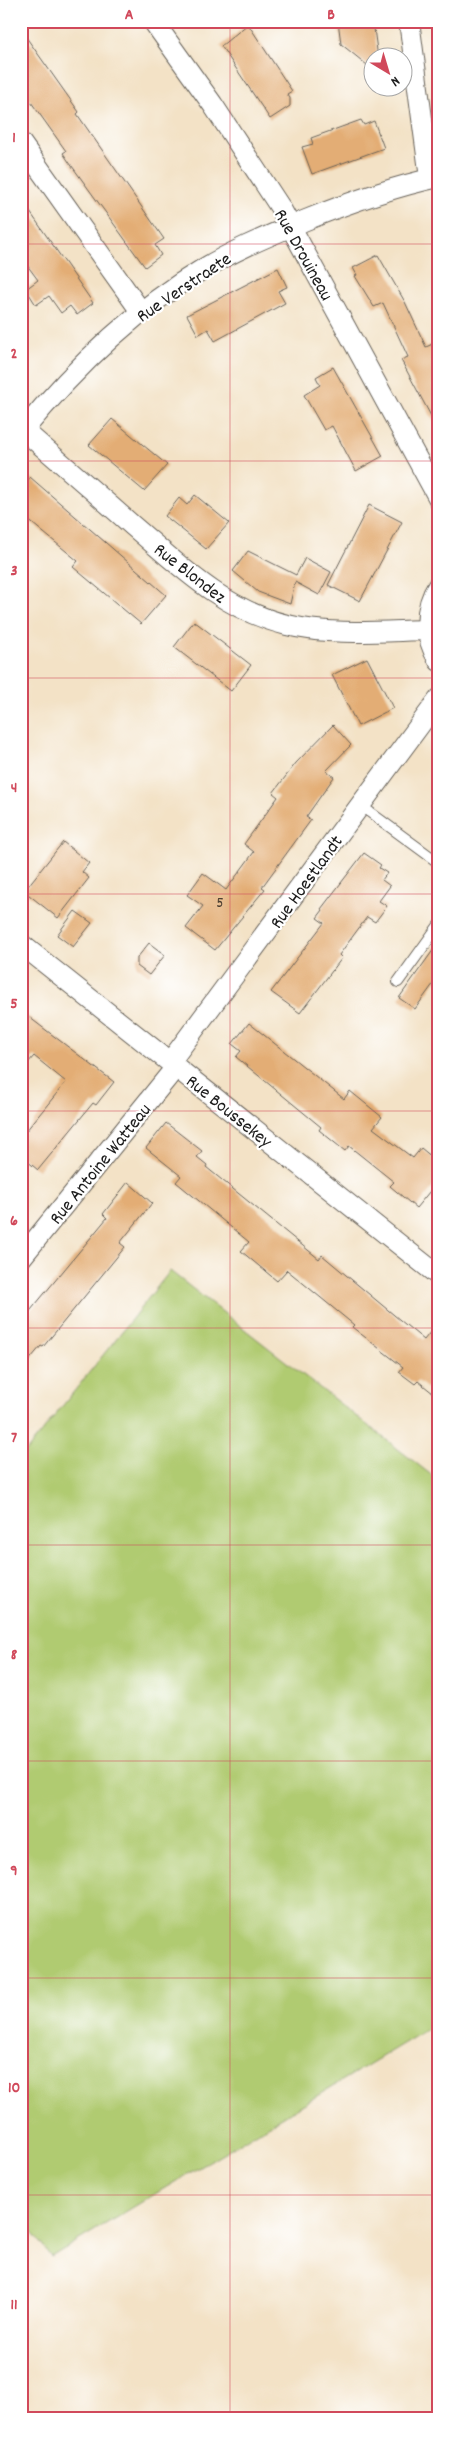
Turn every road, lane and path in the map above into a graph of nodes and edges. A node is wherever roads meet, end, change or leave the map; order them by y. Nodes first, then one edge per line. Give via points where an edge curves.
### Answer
1 (153, 21) edge
2 (409, 21) edge
3 (21, 143) edge
4 (435, 178) edge
5 (290, 227) junction
6 (142, 313) junction
7 (22, 431) edge
8 (439, 499) edge
9 (439, 584) edge
10 (428, 630) junction
11 (439, 661) edge
12 (439, 698) edge
13 (360, 805) junction
14 (439, 863) edge
15 (439, 925) edge
16 (21, 944) edge
17 (398, 982) dead end
18 (173, 1065) junction
19 (21, 1258) edge
20 (439, 1276) edge

1 - 5 street, Rue Drouineau via 209,99
2 - 4 street
3 - 6 street
4 - 5 street, Rue Verstraete via 375,193
5 - 6 street, Rue Verstraete via 217,260
5 - 8 street, Rue Drouineau
6 - 7 street, Rue Verstraete via 99,351
7 - 10 street, Rue Blondez via 198,582 232,605 263,618 303,628
9 - 10 street via 429,604
10 - 11 street via 430,644
12 - 13 street, Rue Hoestlandt
13 - 14 lane
13 - 18 street, Rue Hoestlandt
15 - 17 lane
16 - 18 street, Rue Boussekey
18 - 19 street, Rue Antoine Watteau
18 - 20 street, Rue Boussekey

